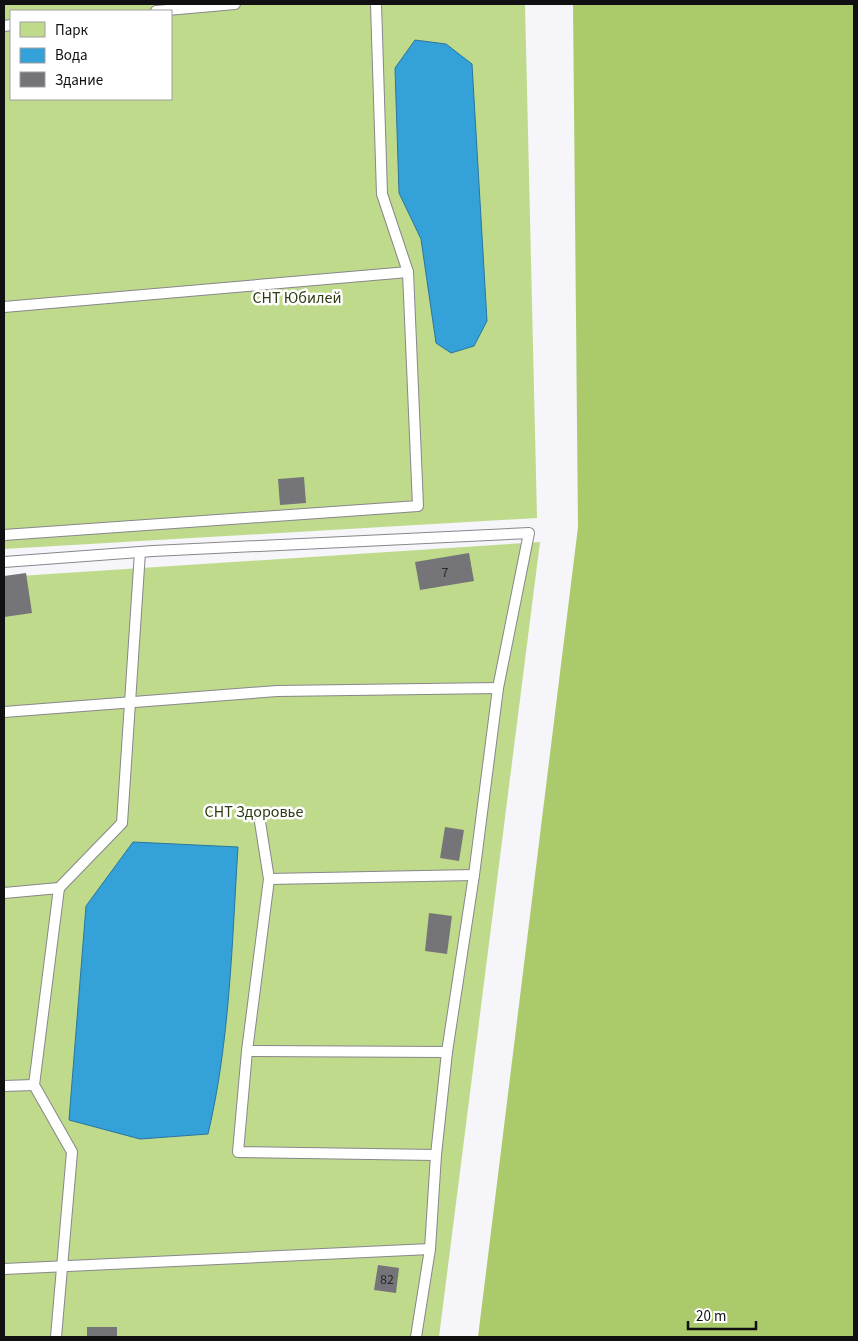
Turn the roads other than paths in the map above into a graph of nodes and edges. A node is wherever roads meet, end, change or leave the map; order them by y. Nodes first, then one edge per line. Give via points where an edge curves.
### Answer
1 (235, 4) edge
2 (376, 4) edge
3 (167, 10) edge
4 (408, 272) junction
5 (4, 307) edge
6 (4, 535) edge
7 (140, 552) junction
8 (4, 562) edge
9 (498, 688) junction
10 (130, 702) junction
11 (4, 712) edge
12 (260, 822) dead end
13 (474, 874) junction
14 (269, 879) junction
15 (59, 888) junction
16 (4, 892) edge
17 (247, 1051) junction
18 (447, 1052) junction
19 (34, 1085) junction
20 (4, 1086) edge
21 (436, 1155) junction
22 (430, 1249) junction
23 (63, 1266) junction
24 (4, 1269) edge
25 (56, 1337) edge
26 (416, 1337) edge

1 - 3 lane
2 - 4 lane via 382,194
4 - 5 lane
4 - 6 lane via 418,506
7 - 8 lane
7 - 9 lane via 529,533
7 - 10 lane
9 - 10 lane via 277,691
9 - 13 lane
10 - 11 lane
10 - 15 lane via 122,823
12 - 14 lane
13 - 14 lane
13 - 18 lane
14 - 17 lane
15 - 16 lane
15 - 19 lane
17 - 18 lane
17 - 21 lane via 238,1152
18 - 21 lane
19 - 20 lane
19 - 23 lane via 72,1152
21 - 22 lane
22 - 23 lane
22 - 26 lane
23 - 24 lane
23 - 25 lane

